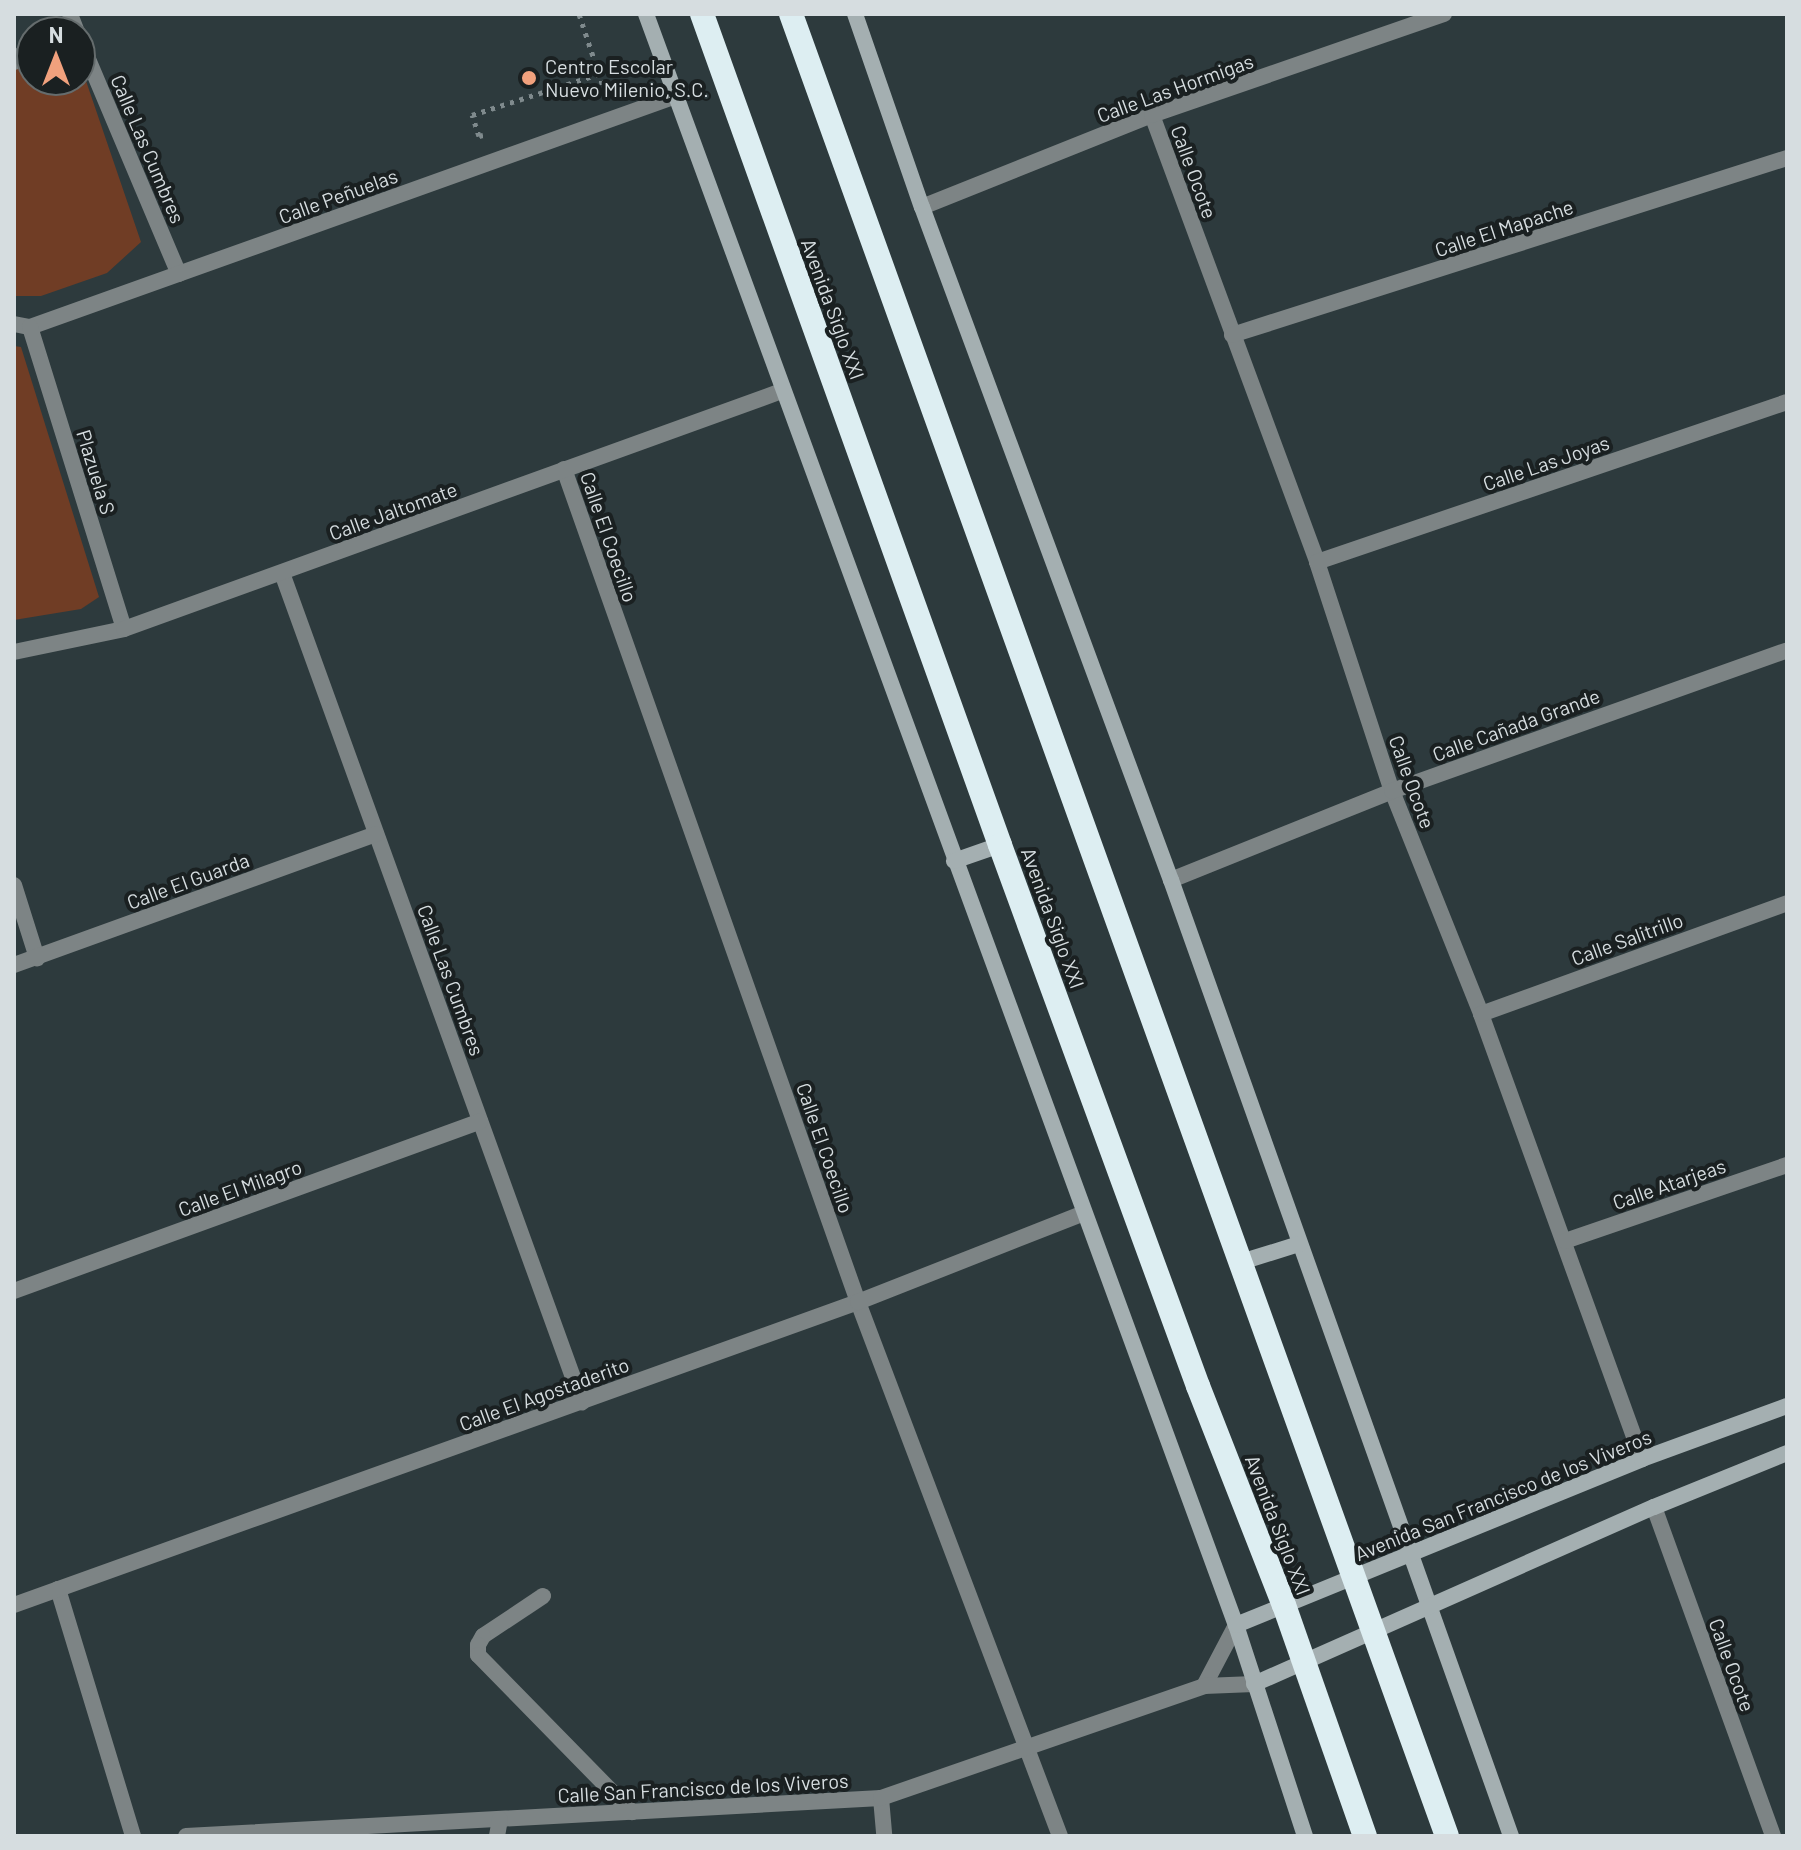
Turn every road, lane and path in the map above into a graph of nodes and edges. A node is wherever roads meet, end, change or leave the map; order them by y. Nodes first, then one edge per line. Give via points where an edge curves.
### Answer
1 (579, 14) edge
2 (646, 14) edge
3 (702, 14) edge
4 (791, 14) edge
5 (855, 14) edge
6 (1444, 14) edge
7 (660, 54) junction
8 (96, 78) edge
9 (676, 96) junction
10 (592, 99) dead end
11 (1152, 115) junction
12 (493, 132) dead end
13 (1787, 158) edge
14 (922, 207) junction
15 (179, 274) junction
16 (22, 326) edge
17 (1232, 335) junction
18 (782, 391) junction
19 (1787, 402) edge
20 (564, 469) junction
21 (1317, 562) junction
22 (282, 573) junction
23 (124, 629) junction
24 (1787, 650) edge
25 (14, 652) edge
26 (1392, 791) junction
27 (376, 834) junction
28 (1000, 845) junction
29 (954, 861) junction
30 (1171, 880) junction
31 (14, 885) edge
32 (1787, 903) edge
33 (37, 958) junction
34 (14, 965) edge
35 (1481, 1014) junction
36 (480, 1121) junction
37 (1787, 1165) edge
38 (1084, 1213) junction
39 (1565, 1241) junction
40 (1299, 1244) junction
41 (1241, 1262) junction
42 (14, 1291) edge
43 (858, 1302) junction
44 (582, 1402) junction
45 (1787, 1406) edge
46 (1787, 1453) edge
47 (1642, 1459) junction
48 (1654, 1507) junction
49 (1409, 1555) junction
50 (1354, 1577) junction
51 (58, 1589) junction
52 (543, 1596) dead end
53 (14, 1605) edge
54 (1284, 1605) junction
55 (1427, 1606) junction
56 (1236, 1625) junction
57 (1373, 1629) junction
58 (1302, 1661) junction
59 (1254, 1684) junction
60 (1204, 1686) junction
61 (1026, 1748) junction
62 (881, 1798) junction
63 (632, 1812) junction
64 (499, 1828) edge
65 (333, 1832) edge
66 (133, 1836) edge
67 (186, 1836) edge
68 (884, 1836) edge
69 (1060, 1836) edge
70 (1305, 1836) edge
71 (1365, 1836) edge
72 (1447, 1836) edge
73 (1511, 1836) edge
74 (1773, 1836) edge

1 - 10 path, bridge via 606,95
2 - 7 street
3 - 28 highway, Avenida Siglo XXI
4 - 41 highway
5 - 14 street
6 - 11 street, Calle Las Hormigas
7 - 9 street
7 - 12 path via 472,115 479,136
8 - 15 street, Calle Las Cumbres
9 - 15 street, Calle Peñuelas
9 - 18 street
11 - 14 street, Calle Las Hormigas
11 - 17 street, Calle Ocote
13 - 17 street, Calle El Mapache
14 - 30 street
15 - 16 street, Calle Peñuelas
16 - 23 street, Plazuela S
17 - 21 street, Calle Ocote
18 - 20 street, Calle Jaltomate
18 - 29 street
19 - 21 street, Calle Las Joyas
20 - 22 street, Calle Jaltomate
20 - 43 street, Calle El Coecillo
21 - 26 street, Calle Ocote
22 - 23 street, Calle Jaltomate
22 - 27 street, Calle Las Cumbres
23 - 25 street, Calle Jaltomate
24 - 26 street, Calle Cañada Grande
26 - 30 street, Calle Cañada Grande
26 - 35 street, Calle Ocote
27 - 33 street, Calle El Guarda
27 - 36 street, Calle Las Cumbres
28 - 29 street
28 - 54 highway, Avenida Siglo XXI
29 - 38 street
30 - 40 street
31 - 33 street
32 - 35 street, Calle Salitrillo
33 - 34 street, Calle El Guarda
35 - 39 street, Calle Ocote
36 - 42 street, Calle El Milagro
36 - 44 street, Calle Las Cumbres
37 - 39 street, Calle Atarjeas
38 - 43 street, Calle El Agostaderito
38 - 56 street
39 - 47 street, Calle Ocote
40 - 41 street
40 - 49 street
41 - 50 highway
43 - 44 street, Calle El Agostaderito
43 - 61 street, Calle El Coecillo
44 - 51 street, Calle El Agostaderito
45 - 47 street, Avenida San Francisco de los Viveros
46 - 48 street
47 - 49 street, Avenida San Francisco de los Viveros
48 - 55 street
48 - 74 street, Calle Ocote
49 - 50 street, Avenida San Francisco de los Viveros
49 - 55 street
50 - 54 street, Avenida San Francisco de los Viveros
50 - 57 highway
51 - 53 street, Calle El Agostaderito
51 - 66 street
52 - 63 street via 483,1636 478,1655
54 - 56 street, Avenida San Francisco de los Viveros
54 - 58 highway, Avenida Siglo XXI
55 - 57 street
55 - 73 street
56 - 59 street
56 - 60 street
57 - 58 street
57 - 72 highway
58 - 59 street
58 - 71 highway, Avenida Siglo XXI
59 - 60 street, Calle San Francisco de los Viveros
59 - 70 street
60 - 61 street, Calle San Francisco de los Viveros
61 - 62 street, Calle San Francisco de los Viveros
61 - 69 street, Calle El Coecillo
62 - 63 street, Calle San Francisco de los Viveros
62 - 68 street
63 - 64 street, Calle San Francisco de los Viveros
64 - 65 street, Calle San Francisco de los Viveros
65 - 67 street, Calle San Francisco de los Viveros

